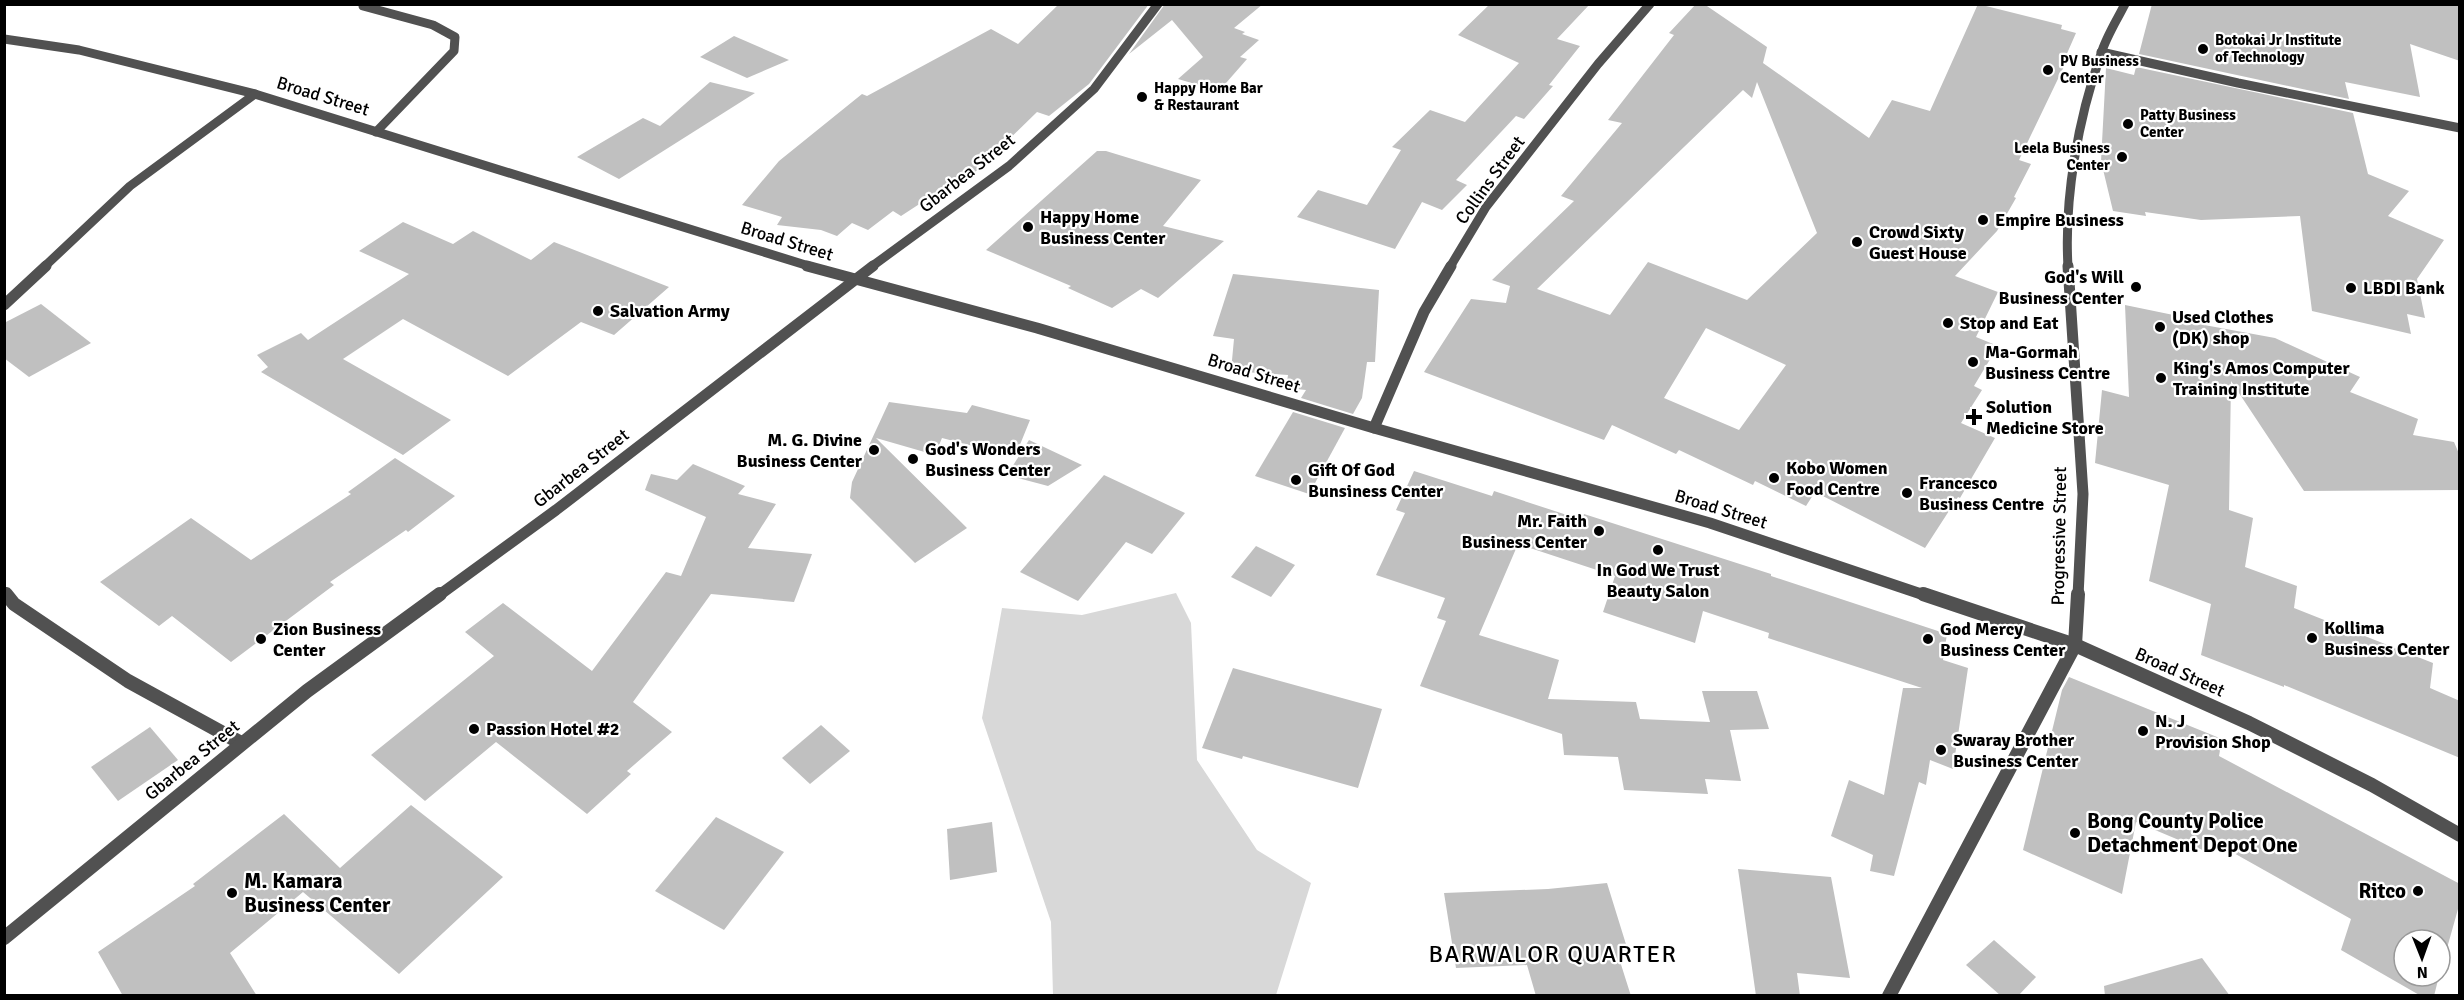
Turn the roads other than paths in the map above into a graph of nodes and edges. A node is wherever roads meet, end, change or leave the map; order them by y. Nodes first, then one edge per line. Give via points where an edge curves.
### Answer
1 (363, 4) edge
2 (1158, 4) edge
3 (1650, 4) edge
4 (2125, 4) edge
5 (4, 39) edge
6 (2101, 52) junction
7 (255, 94) junction
8 (2460, 128) edge
9 (376, 132) junction
10 (853, 280) junction
11 (4, 305) edge
12 (1374, 428) junction
13 (4, 592) edge
14 (2075, 645) junction
15 (241, 743) junction
16 (2460, 835) edge
17 (4, 938) edge
18 (1889, 996) edge

1 - 9 street via 455,37 454,51
2 - 10 street, Gbarbea Street via 1094,89 1009,166
3 - 12 street, Collins Street via 1486,207 1424,312
4 - 6 street, Progressive Street
5 - 7 street, Broad Street via 79,50
6 - 8 street
6 - 14 street, Progressive Street via 2076,140 2067,247 2083,494
7 - 9 street, Broad Street
7 - 11 street via 130,186
9 - 10 street, Broad Street
10 - 12 street, Broad Street via 1037,328
10 - 15 street, Gbarbea Street via 556,510
12 - 14 street, Broad Street via 1710,523
13 - 15 street via 14,604 129,681
14 - 16 street, Broad Street via 2249,723
14 - 18 street, Progressive Street
15 - 17 street, Gbarbea Street

